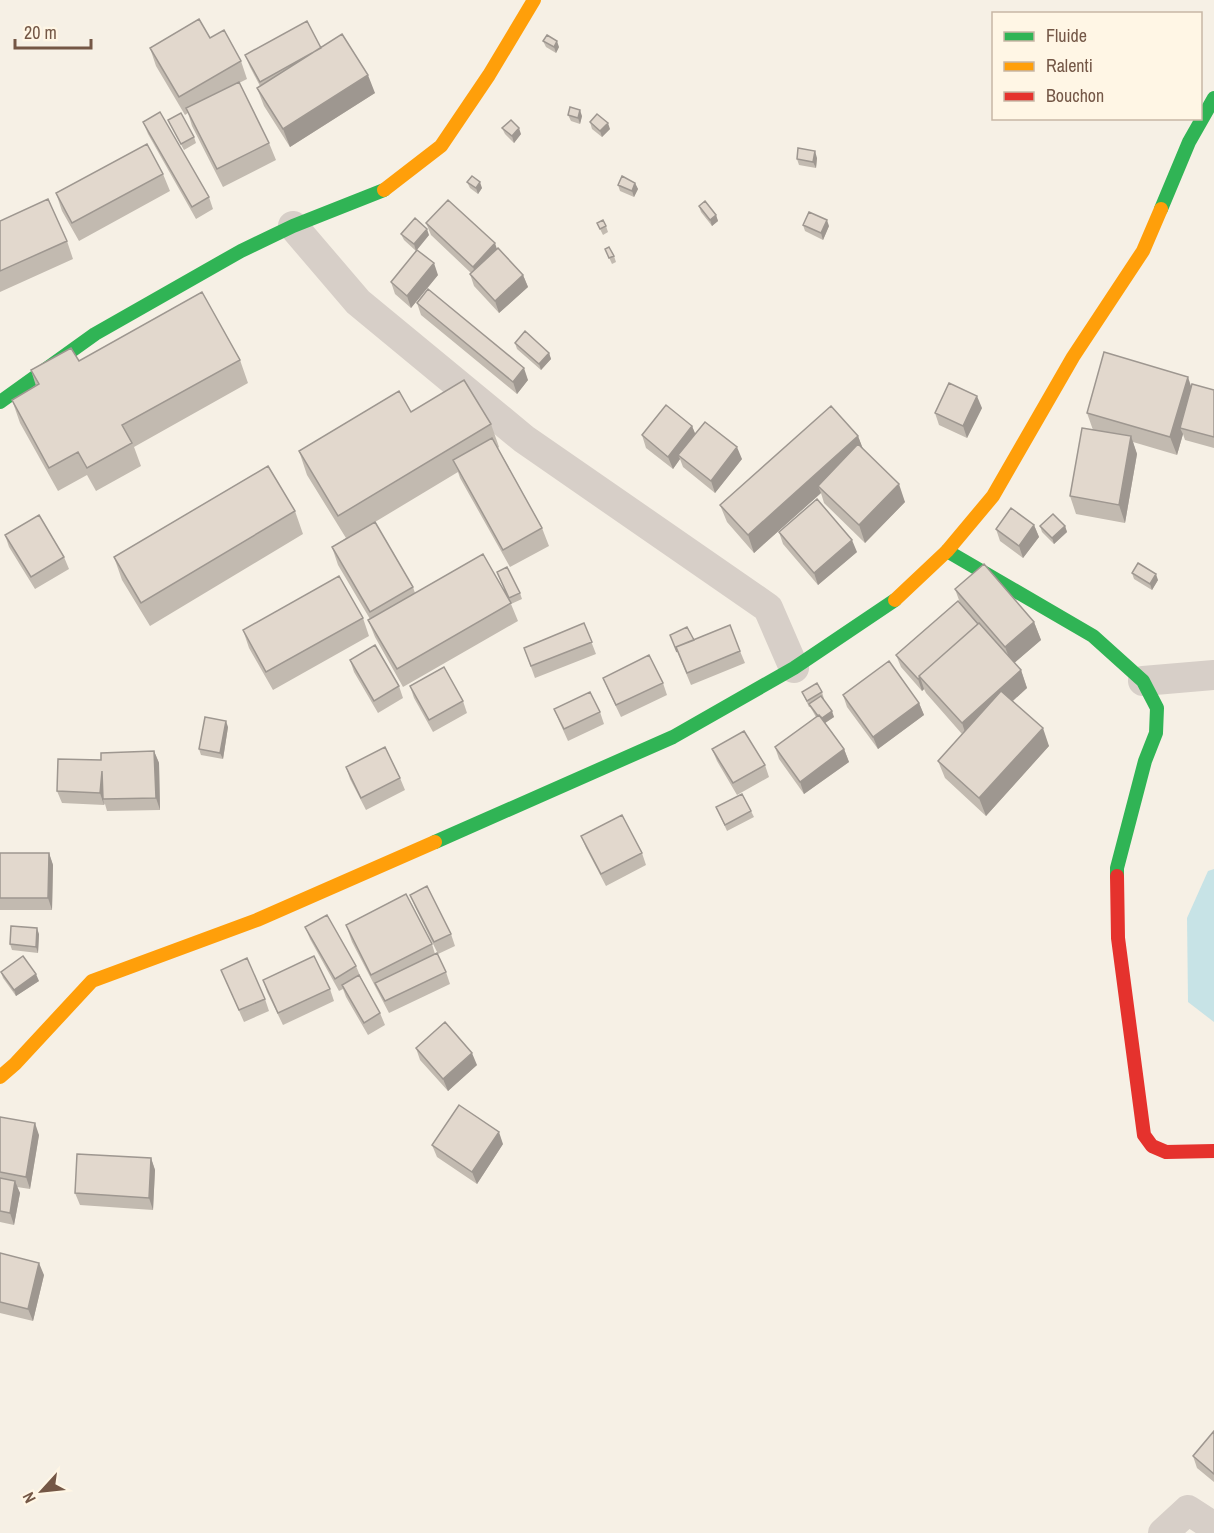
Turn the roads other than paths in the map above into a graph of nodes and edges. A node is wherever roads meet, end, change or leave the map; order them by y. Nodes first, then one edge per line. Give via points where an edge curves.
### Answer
1 (534, 0) edge
2 (1214, 98) edge
3 (1202, 119) edge
4 (1202, 120) edge
5 (292, 226) junction
6 (0, 402) edge
7 (947, 551) junction
8 (794, 668) junction
9 (1214, 675) edge
10 (1143, 681) junction
11 (0, 1077) edge
12 (1214, 1151) edge
13 (1214, 1527) edge
14 (1163, 1533) edge

1 - 5 main road via 441,146 384,190
2 - 3 main road
4 - 7 main road via 1143,251 1073,357 993,496
5 - 6 main road via 95,334
5 - 8 street via 358,302 524,439 768,608
7 - 8 main road via 902,595
7 - 10 main road via 1093,636
8 - 11 main road via 673,737 257,920 92,981
9 - 10 street
10 - 12 main road via 1157,708 1156,733 1117,868 1118,938 1144,1135 1152,1146 1166,1152
13 - 14 street via 1188,1510

